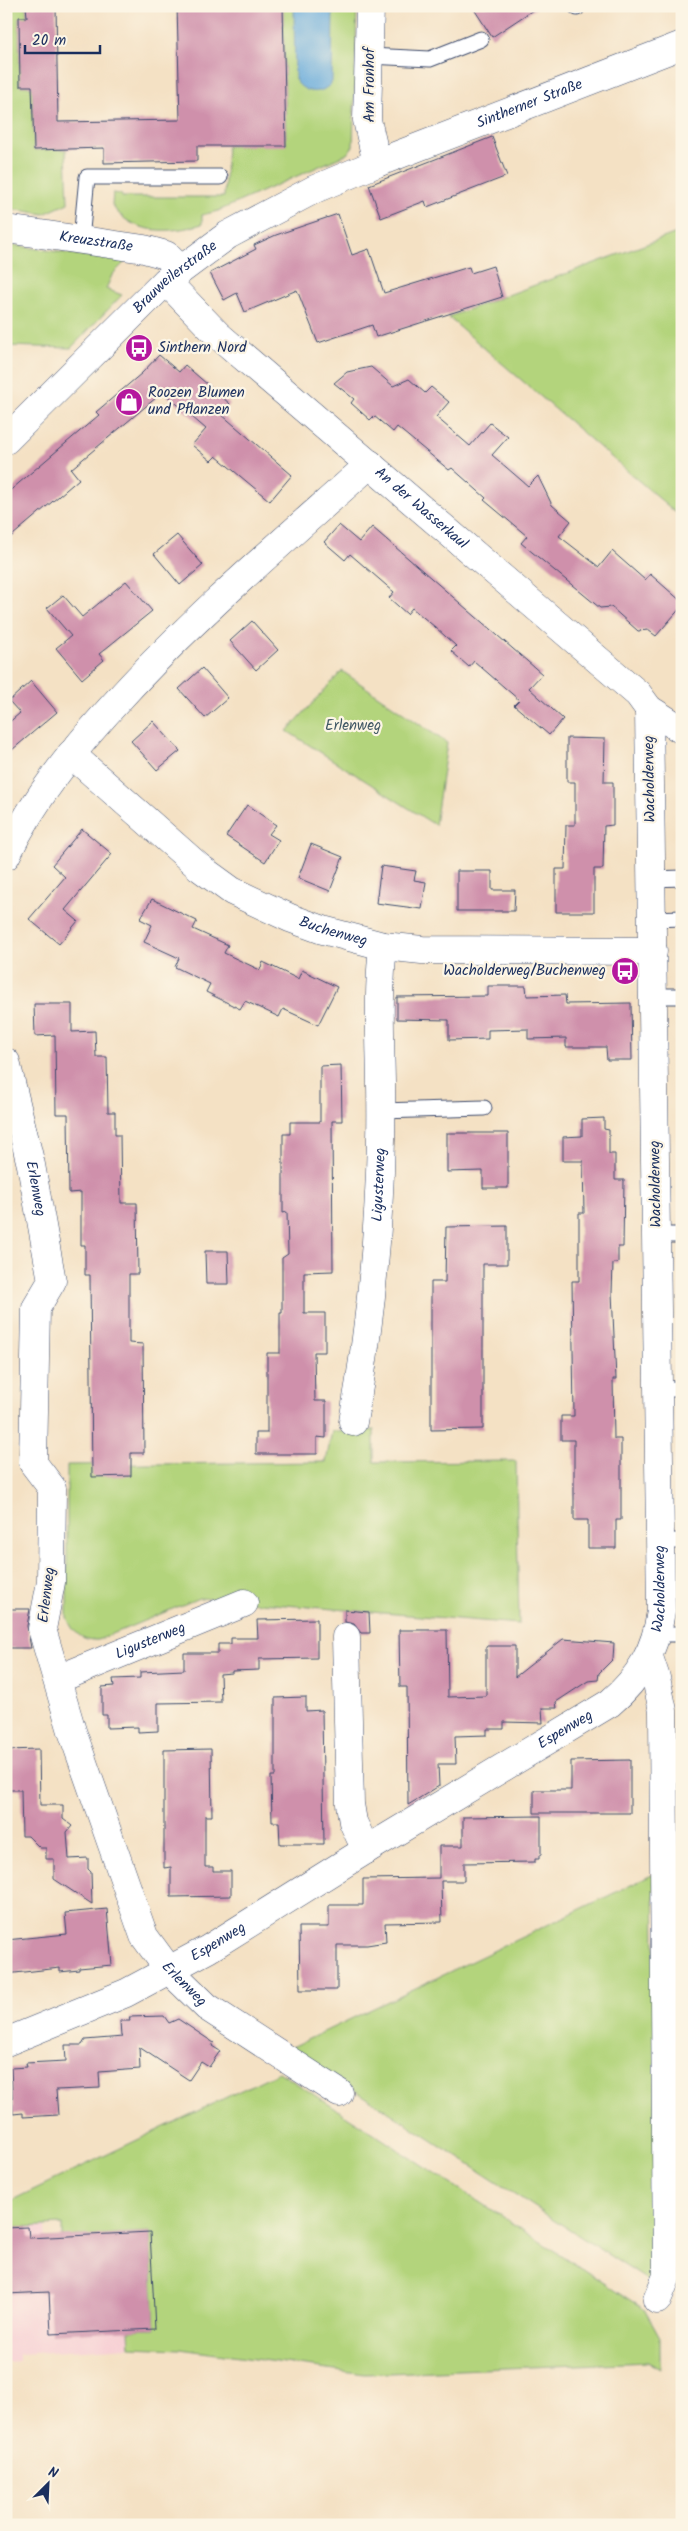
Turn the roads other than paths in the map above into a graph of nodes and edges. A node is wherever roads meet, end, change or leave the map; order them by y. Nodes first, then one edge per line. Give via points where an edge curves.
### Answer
1 (370, 6) edge
2 (481, 39) dead end
3 (682, 45) edge
4 (369, 56) junction
5 (377, 163) junction
6 (220, 177) dead end
7 (6, 229) edge
8 (81, 240) junction
9 (173, 275) junction
10 (9, 433) edge
11 (370, 464) junction
12 (649, 709) junction
13 (682, 730) edge
14 (71, 754) junction
15 (6, 856) edge
16 (682, 878) edge
17 (652, 879) junction
18 (682, 918) edge
19 (653, 919) junction
20 (383, 946) junction
21 (653, 951) junction
22 (654, 996) junction
23 (682, 996) edge
24 (6, 1062) edge
25 (484, 1108) dead end
26 (381, 1111) junction
27 (669, 1235) edge
28 (669, 1389) edge
29 (353, 1422) dead end
30 (671, 1541) edge
31 (244, 1603) dead end
32 (346, 1637) dead end
33 (663, 1641) edge
34 (58, 1679) junction
35 (366, 1850) junction
36 (169, 1970) junction
37 (6, 2042) edge
38 (339, 2093) dead end
39 (657, 2300) dead end

1 - 4 street, Am Fronhof
2 - 4 lane via 430,59
3 - 5 street, Sintherner Straße
4 - 5 street, Am Fronhof via 367,120
5 - 9 street, Brauweilerstraße via 256,219 219,240
6 - 8 lane via 87,177
7 - 8 street, Kreuzstraße
8 - 9 street, Kreuzstraße via 166,255
9 - 10 street, Brauweilerstraße
9 - 11 street, An der Wasserkaul via 218,336
11 - 12 street, An der Wasserkaul via 630,688
11 - 14 street via 166,649
12 - 13 street, An der Wasserkaul
12 - 17 street, Wacholderweg
14 - 15 street via 34,806
14 - 20 street, Buchenweg via 199,867 232,890 290,918
16 - 17 lane
17 - 19 street, Wacholderweg
18 - 19 lane
19 - 21 street, Wacholderweg
20 - 21 street, Buchenweg via 422,950
20 - 26 street, Ligusterweg via 378,987
21 - 22 street, Wacholderweg
22 - 23 lane
22 - 27 street, Wacholderweg
24 - 34 street, Erlenweg via 37,1194 52,1280 36,1308 33,1463 52,1488 51,1582 42,1629
25 - 26 lane
26 - 29 street, Ligusterweg via 378,1220 371,1308
27 - 28 street, Wacholderweg
28 - 30 street, Wacholderweg
30 - 33 street, Wacholderweg via 661,1611
31 - 34 street, Ligusterweg
32 - 35 street via 350,1804 353,1822
33 - 35 street, Espenweg via 626,1690 610,1703
33 - 39 street via 668,2276
34 - 36 street, Erlenweg via 72,1730 144,1936
35 - 36 street, Espenweg
36 - 37 street, Espenweg via 126,1992
36 - 38 street, Erlenweg via 207,2007

